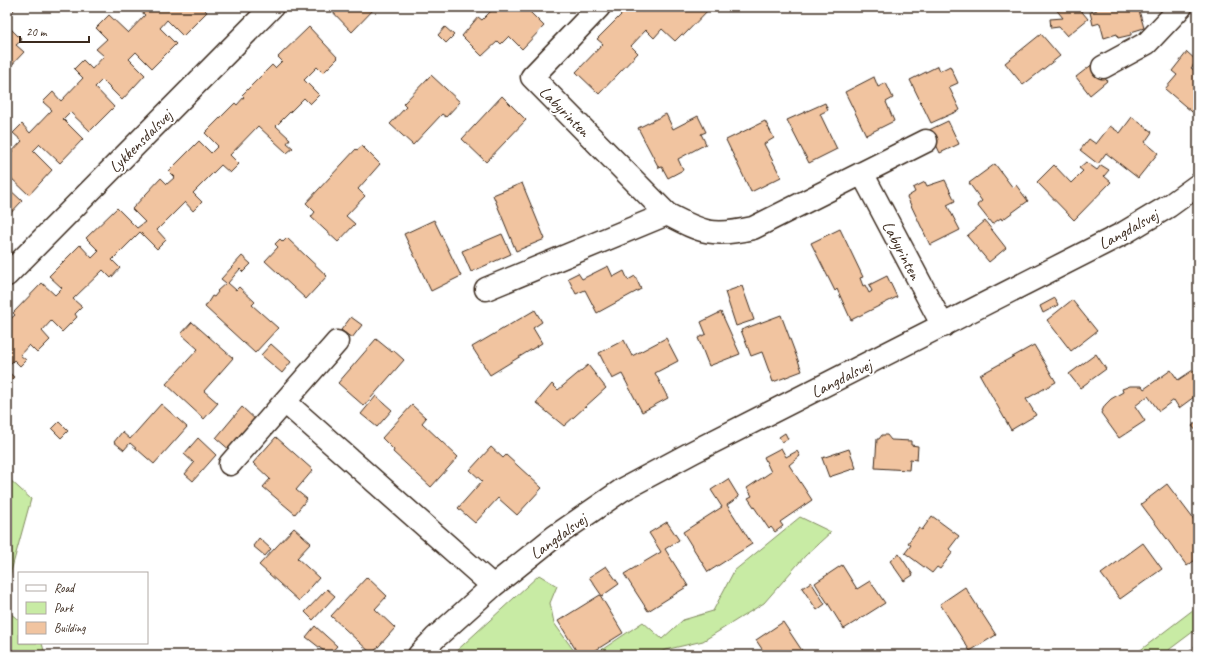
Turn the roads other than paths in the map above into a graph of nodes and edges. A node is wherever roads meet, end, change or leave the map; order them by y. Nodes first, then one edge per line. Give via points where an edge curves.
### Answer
1 (272, 7) edge
2 (599, 7) edge
3 (1180, 7) edge
4 (1103, 67) dead end
5 (926, 142) dead end
6 (862, 173) junction
7 (1198, 185) edge
8 (667, 214) junction
9 (7, 275) edge
10 (486, 289) dead end
11 (943, 326) junction
12 (337, 342) dead end
13 (285, 402) junction
14 (230, 464) dead end
15 (493, 586) junction
16 (419, 655) edge

1 - 9 street, Lykkensdalsvej
2 - 8 street, Labyrinten via 532,77
3 - 4 street via 1147,43
5 - 6 street, Labyrinten
6 - 8 street, Labyrinten via 753,228 727,234 706,232
6 - 11 street, Labyrinten
7 - 11 street, Langdalsvej via 1124,233
8 - 10 street
11 - 15 street, Langdalsvej via 622,490 554,537
12 - 13 street
13 - 14 street
13 - 15 street
15 - 16 street, Langdalsvej

